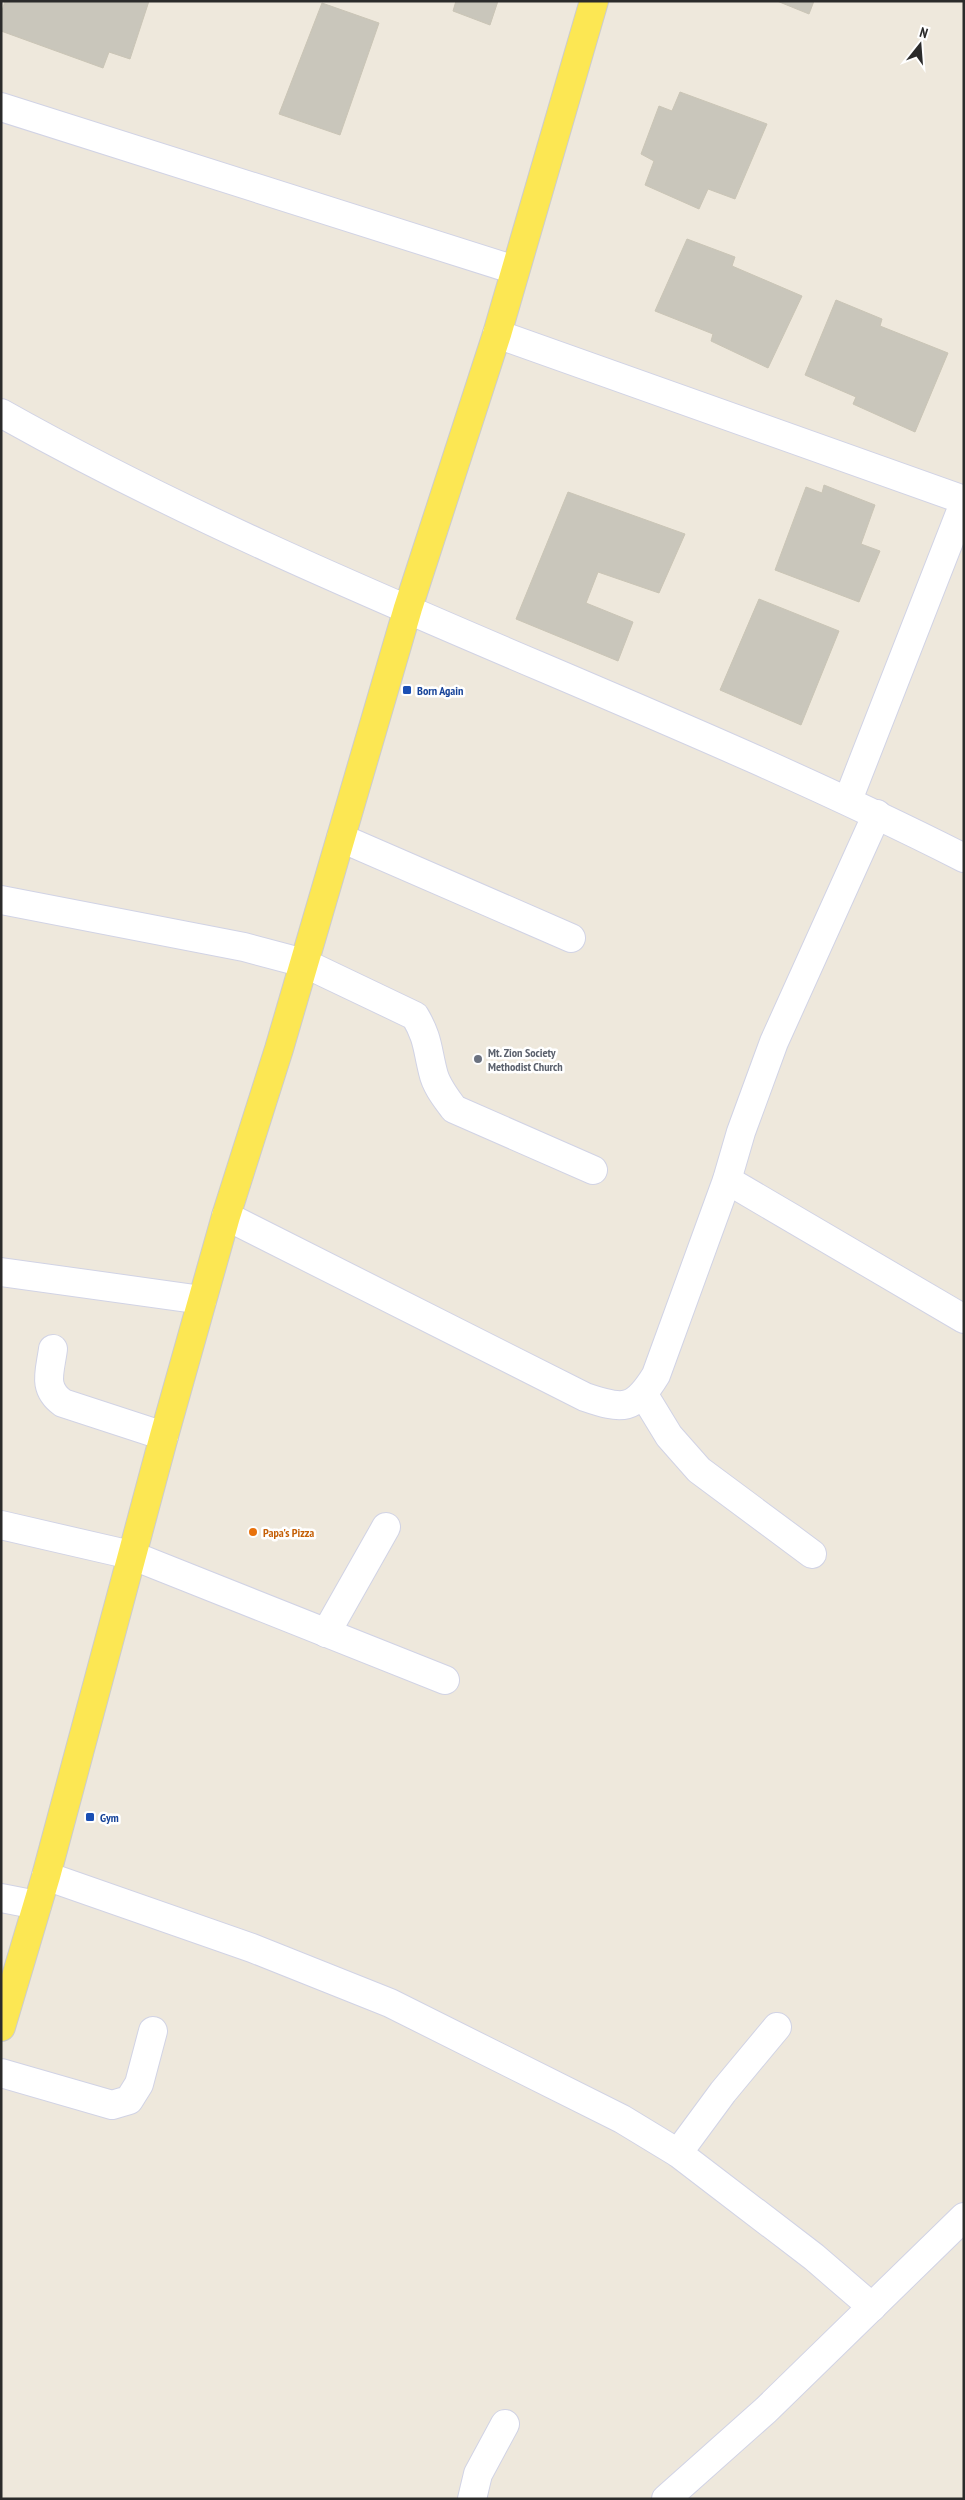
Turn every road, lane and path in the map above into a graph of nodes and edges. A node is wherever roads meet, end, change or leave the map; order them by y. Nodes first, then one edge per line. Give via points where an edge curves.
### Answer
1 (594, 1) edge
2 (1, 107) edge
3 (515, 270) junction
4 (498, 334) junction
5 (1, 412) edge
6 (964, 501) edge
7 (408, 608) junction
8 (848, 800) junction
9 (877, 814) junction
10 (341, 838) junction
11 (964, 858) edge
12 (1, 900) edge
13 (571, 938) dead end
14 (304, 963) junction
15 (593, 1170) dead end
16 (727, 1180) junction
17 (226, 1216) junction
18 (1, 1272) edge
19 (202, 1300) junction
20 (964, 1319) edge
21 (53, 1349) dead end
22 (644, 1395) junction
23 (164, 1436) junction
24 (1, 1525) edge
25 (386, 1527) dead end
26 (812, 1554) dead end
27 (132, 1555) junction
28 (326, 1633) junction
29 (444, 1680) dead end
30 (46, 1876) junction
31 (1, 1898) edge
32 (37, 1905) junction
33 (1, 2027) edge
34 (777, 2027) dead end
35 (153, 2031) dead end
36 (1, 2073) edge
37 (678, 2153) junction
38 (964, 2217) edge
39 (872, 2307) junction
40 (505, 2424) dead end
41 (472, 2499) edge
42 (666, 2499) edge

1 - 3 main road
2 - 3 street
3 - 4 main road
4 - 6 street
4 - 7 main road
5 - 7 street via 73,453 241,535
6 - 8 street
7 - 8 street
7 - 10 main road
8 - 9 street
9 - 11 street
9 - 16 street via 774,1042
10 - 13 street
10 - 14 main road
12 - 14 street via 244,947
14 - 15 street via 415,1016 425,1032 433,1073 454,1109
14 - 17 main road
16 - 20 street
16 - 22 street via 659,1367
17 - 19 main road
17 - 22 street via 585,1397 608,1405 628,1405
18 - 19 street
19 - 23 main road
21 - 23 street via 48,1386 52,1396 63,1404
22 - 26 street via 669,1436 699,1470
23 - 27 main road
24 - 27 street
25 - 28 street
27 - 28 street
27 - 30 main road
28 - 29 street
30 - 32 main road
30 - 37 street via 252,1948 390,2002 622,2119
31 - 32 street
32 - 33 main road
34 - 37 street
35 - 36 street via 139,2084 129,2100 112,2105
37 - 39 street via 814,2257
38 - 39 street
39 - 42 street via 766,2410
40 - 41 street via 478,2474

